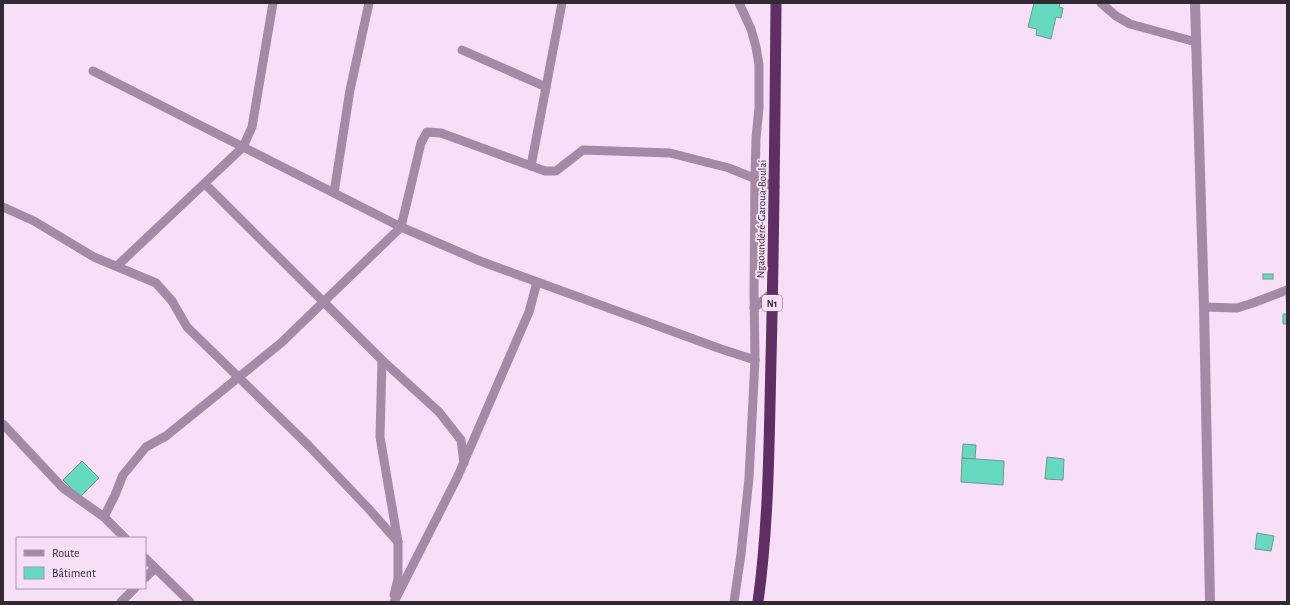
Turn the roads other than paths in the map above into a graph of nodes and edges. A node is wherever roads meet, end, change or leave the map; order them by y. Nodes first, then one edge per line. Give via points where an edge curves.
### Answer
1 (274, 3) edge
2 (369, 3) edge
3 (562, 3) edge
4 (739, 3) edge
5 (776, 3) edge
6 (1101, 3) edge
7 (1195, 3) edge
8 (1196, 42) junction
9 (462, 50) dead end
10 (93, 72) dead end
11 (546, 87) junction
12 (243, 147) junction
13 (531, 166) junction
14 (755, 178) junction
15 (205, 184) junction
16 (775, 187) junction
17 (334, 193) junction
18 (3, 208) edge
19 (401, 227) junction
20 (117, 266) junction
21 (537, 282) junction
22 (1287, 290) edge
23 (772, 293) junction
24 (322, 302) junction
25 (1204, 307) junction
26 (754, 308) junction
27 (382, 360) junction
28 (755, 360) junction
29 (238, 378) junction
30 (3, 424) edge
31 (464, 463) junction
32 (104, 517) junction
33 (124, 537) edge
34 (398, 542) junction
35 (146, 559) edge
36 (155, 568) junction
37 (146, 577) edge
38 (134, 589) edge
39 (121, 602) edge
40 (190, 602) edge
41 (394, 602) edge
42 (734, 602) edge
43 (758, 602) edge
44 (1210, 602) edge

1 - 12 street via 252,127
2 - 17 street via 350,90
3 - 11 street
4 - 14 street via 751,29 759,65
5 - 16 highway, Ngaoundéré-Garoua-Boulai / N1
6 - 8 street via 1130,24
7 - 8 street
8 - 25 street
9 - 11 street
10 - 12 street
11 - 13 street
12 - 15 street
12 - 17 street
13 - 14 street via 545,171 556,171 583,150 670,153 729,168
13 - 19 street via 441,133 427,132 421,143
14 - 16 street
14 - 26 street
15 - 20 street
15 - 24 street
16 - 23 highway, Ngaoundéré-Garoua-Boulai / N1
17 - 19 street
18 - 20 street via 34,221 94,257
19 - 21 street
19 - 24 street
20 - 29 street via 156,283 172,301 187,327
21 - 28 street
21 - 31 street via 529,312
22 - 25 street via 1237,308
23 - 26 street
23 - 43 highway, Ngaoundéré-Garoua-Boulai / N1 via 768,489 764,561
24 - 27 street
24 - 29 street via 281,343
25 - 44 street
26 - 28 street
27 - 31 street via 439,412 461,440
27 - 34 street via 380,437
28 - 42 street via 749,478
29 - 32 street via 166,436 146,447 123,475
29 - 34 street via 309,446
30 - 32 street via 63,488
31 - 41 street
32 - 33 street
34 - 41 street via 398,579
35 - 36 street
36 - 37 street
36 - 40 street
38 - 39 street

